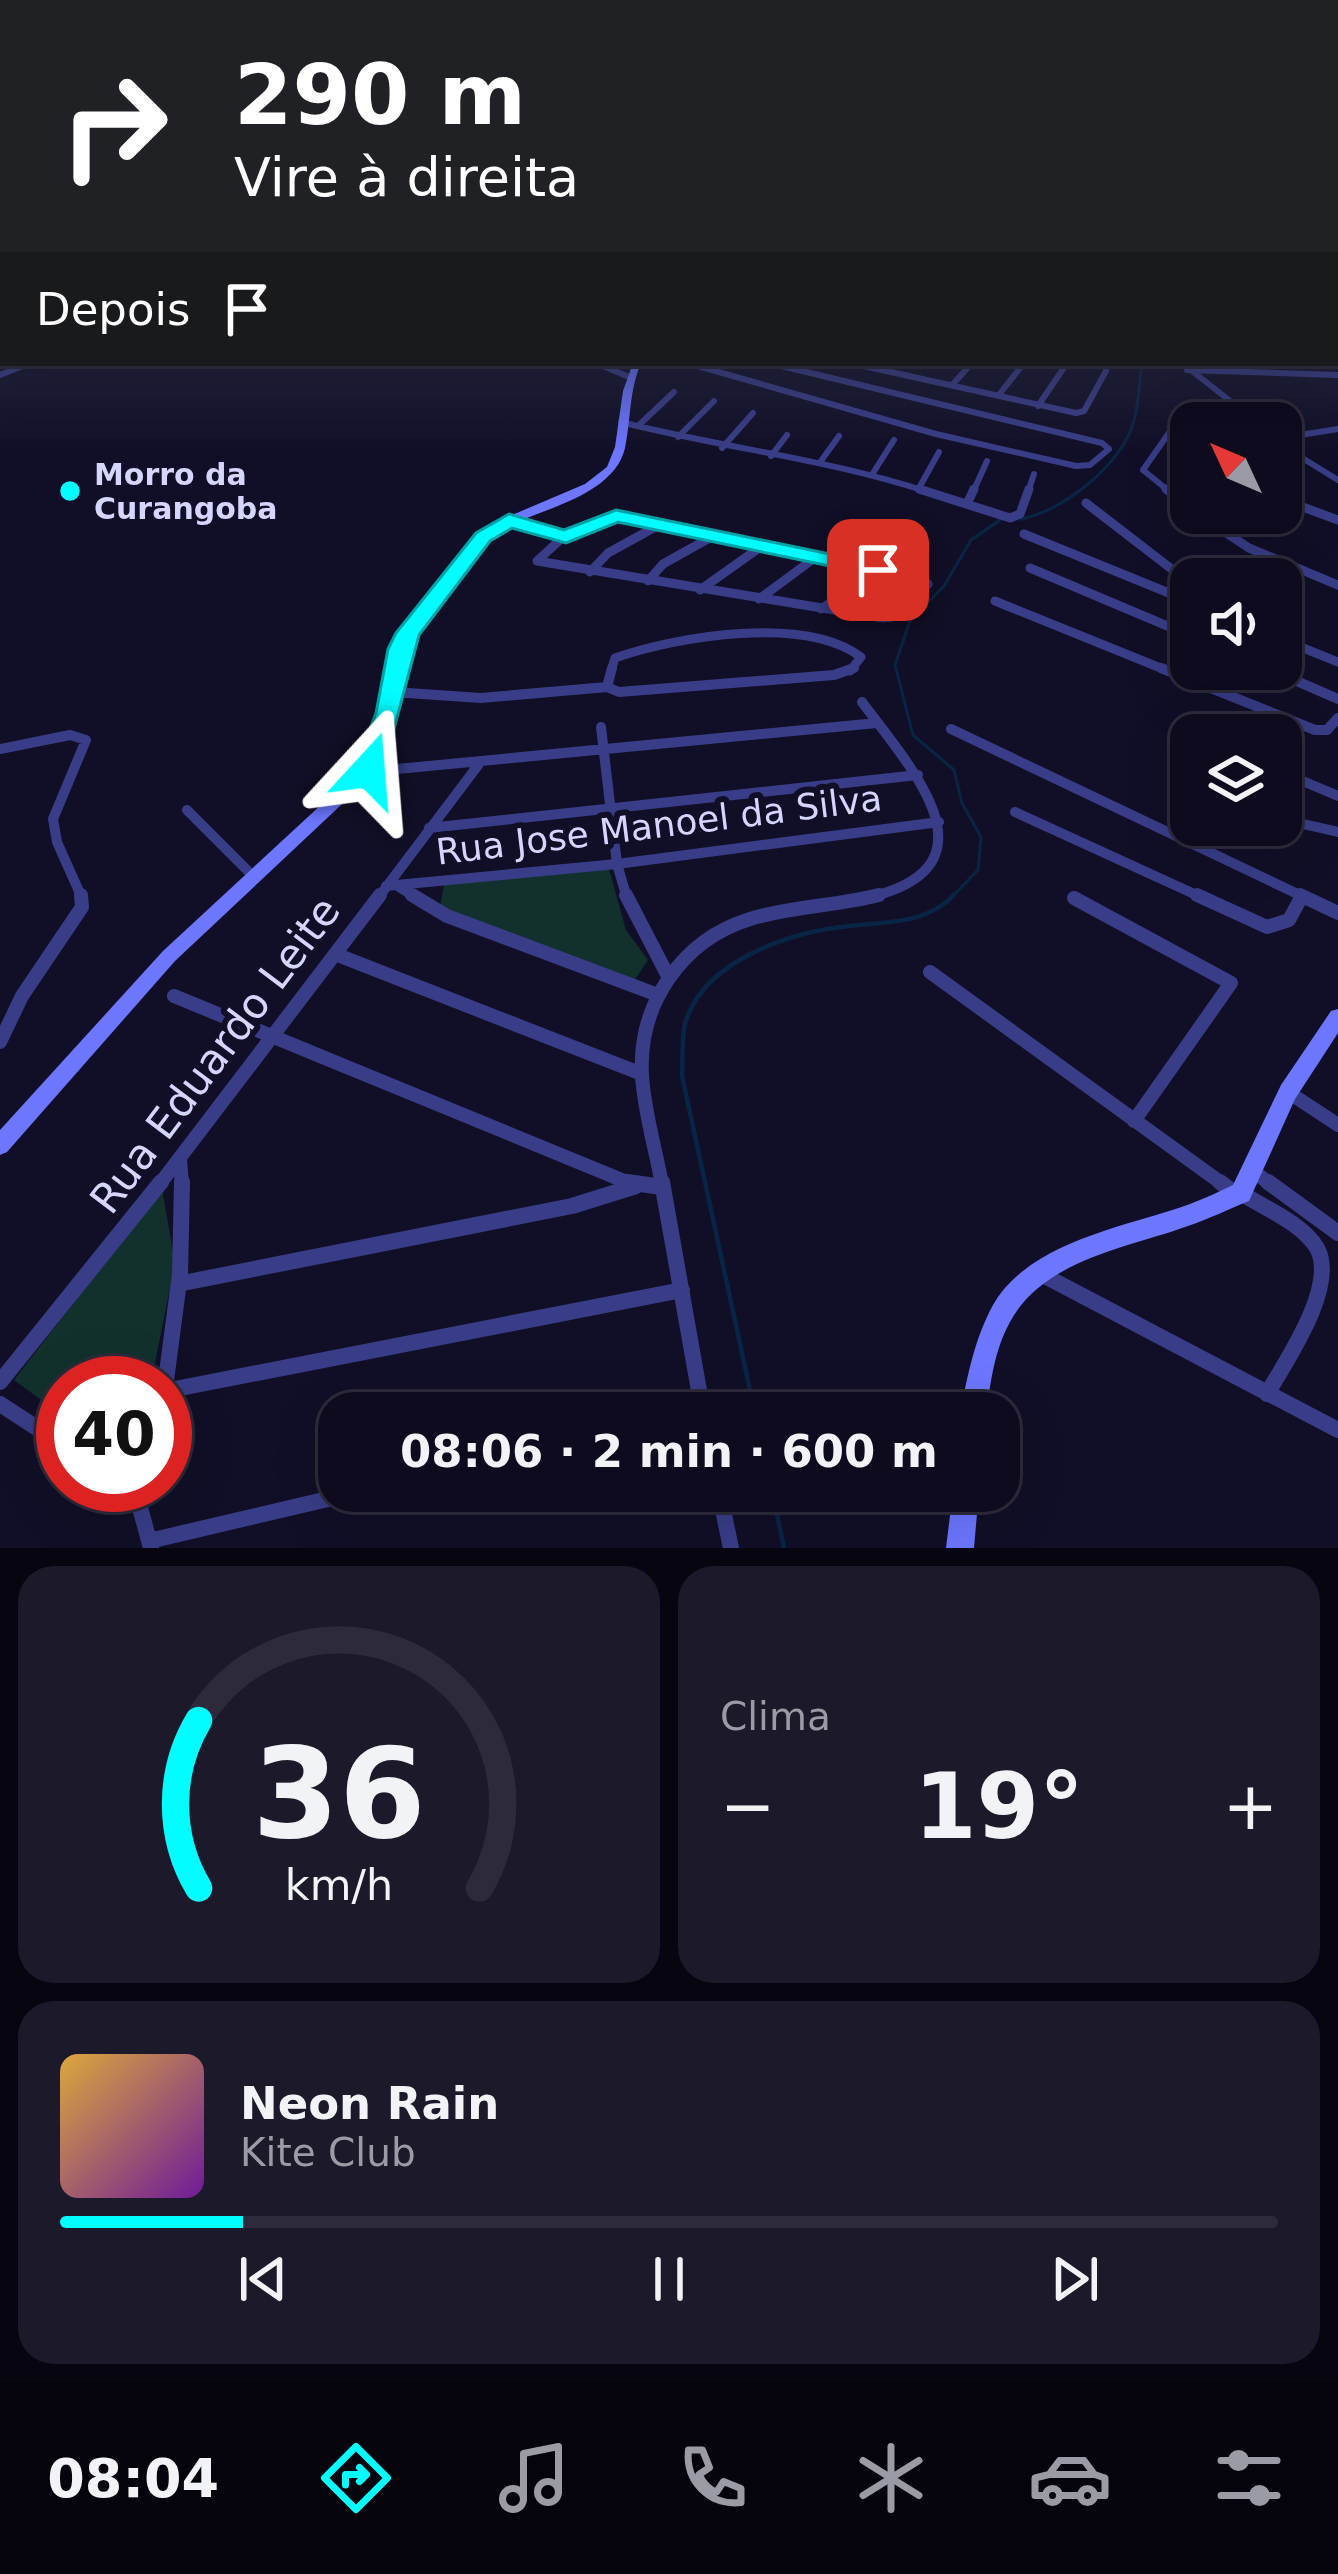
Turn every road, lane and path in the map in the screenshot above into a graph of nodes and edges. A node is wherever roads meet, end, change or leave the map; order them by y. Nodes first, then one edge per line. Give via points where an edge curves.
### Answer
1 (697, 366) edge
2 (779, 366) edge
3 (864, 366) edge
4 (907, 366) edge
5 (969, 366) edge
6 (1022, 366) edge
7 (1065, 366) edge
8 (1104, 366) edge
9 (1185, 367) edge
10 (632, 371) edge
11 (900, 374) junction
12 (1338, 376) edge
13 (952, 386) junction
14 (674, 392) dead end
15 (998, 396) junction
16 (714, 401) dead end
17 (1231, 402) edge
18 (1038, 406) junction
19 (936, 412) junction
20 (753, 413) dead end
21 (621, 422) junction
22 (639, 425) junction
23 (1338, 429) edge
24 (1170, 431) edge
25 (927, 432) junction
26 (787, 435) dead end
27 (839, 436) dead end
28 (678, 437) junction
29 (1302, 437) edge
30 (894, 440) dead end
31 (722, 448) junction
32 (939, 452) dead end
33 (771, 456) junction
34 (1302, 457) edge
35 (821, 461) junction
36 (987, 461) dead end
37 (872, 473) junction
38 (1034, 474) dead end
39 (1338, 480) edge
40 (919, 488) junction
41 (1170, 491) edge
42 (1086, 503) dead end
43 (967, 504) junction
44 (1302, 507) edge
45 (509, 520) junction
46 (1338, 520) edge
47 (659, 525) junction
48 (1024, 534) dead end
49 (1227, 534) edge
50 (713, 536) junction
51 (566, 537) junction
52 (762, 546) junction
53 (816, 557) junction
54 (1030, 568) dead end
55 (1170, 568) edge
56 (878, 570) junction
57 (590, 572) junction
58 (648, 581) junction
59 (1338, 585) edge
60 (700, 590) junction
61 (1170, 593) edge
62 (759, 599) junction
63 (995, 602) dead end
64 (821, 609) junction
65 (1170, 627) edge
66 (1302, 647) edge
67 (1338, 662) edge
68 (1302, 683) edge
69 (607, 687) junction
70 (393, 692) junction
71 (1338, 699) edge
72 (862, 702) dead end
73 (1338, 718) edge
74 (877, 723) junction
75 (601, 727) dead end
76 (951, 729) dead end
77 (0, 749) edge
78 (604, 749) junction
79 (479, 764) junction
80 (397, 769) dead end
81 (918, 775) junction
82 (1302, 781) edge
83 (1338, 796) edge
84 (613, 807) junction
85 (187, 810) dead end
86 (1015, 812) dead end
87 (939, 822) junction
88 (1302, 824) edge
89 (429, 828) junction
90 (1338, 832) edge
91 (616, 864) junction
92 (253, 876) junction
93 (392, 887) junction
94 (1302, 896) junction
95 (1074, 898) dead end
96 (1338, 913) edge
97 (335, 954) junction
98 (930, 972) dead end
99 (668, 976) junction
100 (658, 995) junction
101 (174, 997) dead end
102 (1338, 1017) edge
103 (270, 1036) junction
104 (0, 1042) edge
105 (642, 1075) junction
106 (1288, 1092) junction
107 (1134, 1121) junction
108 (1338, 1125) edge
109 (0, 1145) edge
110 (180, 1160) junction
111 (636, 1186) junction
112 (662, 1187) junction
113 (1244, 1187) junction
114 (1338, 1233) edge
115 (1036, 1271) junction
116 (183, 1283) junction
117 (682, 1291) junction
118 (171, 1356) edge
119 (0, 1382) edge
120 (192, 1384) edge
121 (699, 1392) edge
122 (975, 1392) edge
123 (1267, 1394) junction
124 (0, 1403) edge
125 (36, 1427) edge
126 (1338, 1430) edge
127 (318, 1502) edge
128 (140, 1512) edge
129 (723, 1512) edge
130 (964, 1512) edge
131 (150, 1544) edge
132 (731, 1548) edge
133 (960, 1548) edge

1 - 25 street
2 - 19 street
3 - 11 street
4 - 11 street
5 - 13 street
6 - 15 street
7 - 18 street
8 - 18 street via 1084,411
9 - 12 street
9 - 17 street
10 - 21 street
11 - 13 street
13 - 15 street
14 - 22 street
15 - 18 street
16 - 28 street
19 - 25 street
19 - 25 street via 1109,449 1080,467
20 - 31 street
21 - 22 street
21 - 45 street via 608,472
22 - 28 street
23 - 29 street
24 - 41 street via 1144,470
26 - 33 street
27 - 35 street
28 - 31 street
30 - 37 street
31 - 33 street
32 - 40 street
33 - 35 street
34 - 39 street
35 - 37 street
36 - 43 street
37 - 40 street
38 - 43 street via 1015,518
40 - 43 street
42 - 55 street
44 - 46 street
45 - 51 street
45 - 70 street via 483,537 408,633
47 - 50 street
47 - 51 street via 610,516
47 - 57 street
48 - 61 street
49 - 59 street
50 - 52 street
50 - 58 street
51 - 57 street via 537,561
52 - 53 street
52 - 60 street
53 - 56 street
53 - 62 street
54 - 65 street
56 - 64 street
56 - 64 street via 927,586 888,618
57 - 58 street
58 - 60 street
60 - 62 street
62 - 64 street
63 - 73 street via 1315,730
66 - 67 street
68 - 71 street
69 - 69 street via 610,664 621,654 705,640 832,638 861,657 853,670 834,676
69 - 70 street via 482,698
70 - 92 street via 369,770
72 - 74 street
74 - 78 street
74 - 81 street
75 - 78 street
76 - 94 street
77 - 104 street via 86,736 53,821 79,877 82,907
78 - 79 street
78 - 84 street
79 - 80 street
79 - 89 street, Rua Eduardo Leite
81 - 84 street
81 - 87 street
82 - 83 street
84 - 89 street
84 - 91 street
85 - 92 street
86 - 94 street via 1267,927 1289,920
87 - 91 street, Rua Jose Manoel da Silva
87 - 99 street via 932,863 902,888 753,917 724,929
88 - 90 street
89 - 93 street, Rua Eduardo Leite
91 - 93 street, Rua Jose Manoel da Silva
91 - 99 street via 631,912
92 - 109 street
93 - 97 street, Rua Eduardo Leite
93 - 100 street
94 - 96 street
95 - 107 street via 1231,983
97 - 103 street, Rua Eduardo Leite
97 - 105 street
98 - 107 street
99 - 100 street
100 - 105 street
101 - 103 street
102 - 106 street
103 - 110 street, Rua Eduardo Leite
103 - 111 street
105 - 112 street
106 - 108 street
106 - 113 street
107 - 113 street
110 - 116 street
110 - 119 street, Rua Eduardo Leite
111 - 112 street
111 - 116 street via 572,1206
112 - 117 street
113 - 114 street
113 - 115 street
113 - 123 street via 1311,1240 1328,1269 1324,1292
115 - 122 street via 1001,1309
115 - 123 street
116 - 118 street
117 - 120 street
117 - 121 street
123 - 126 street
124 - 125 street
127 - 131 street
128 - 131 street
129 - 132 street
130 - 133 street

